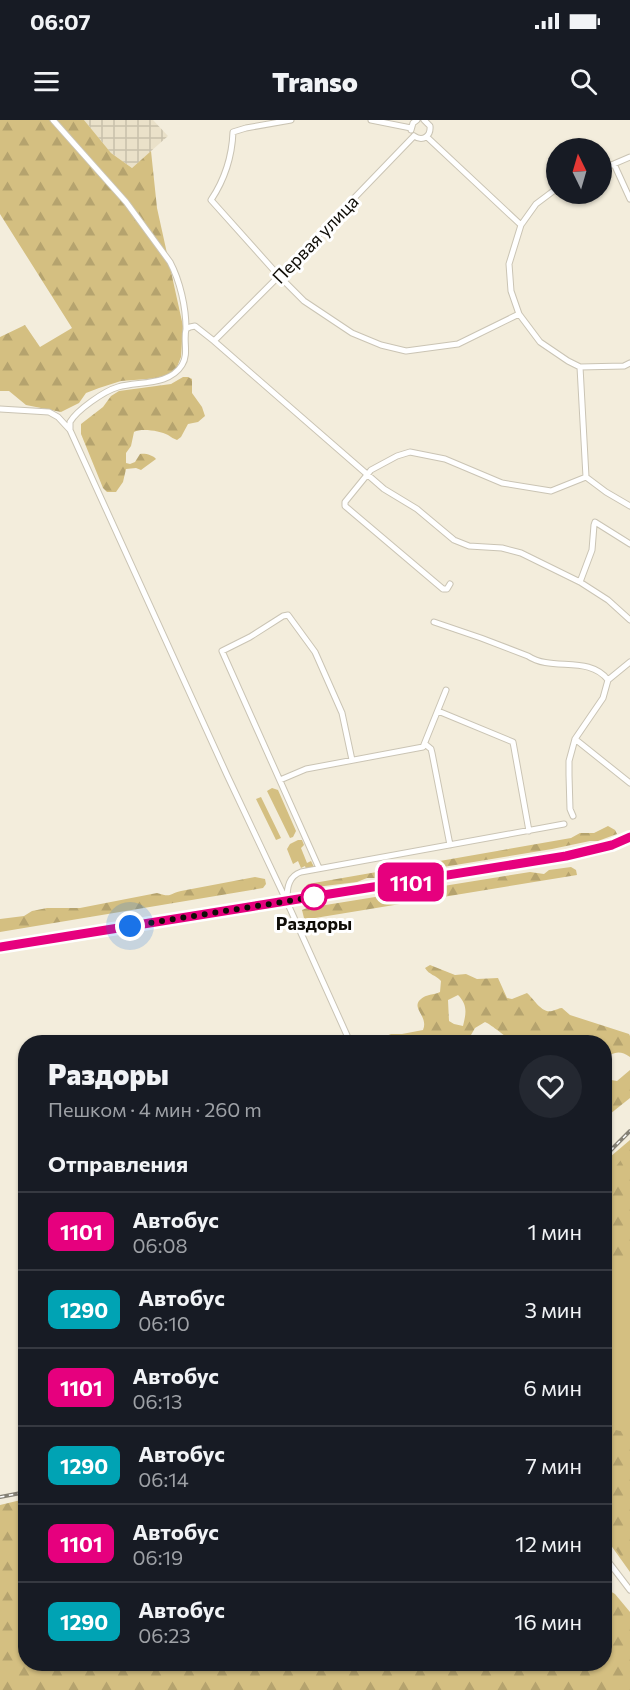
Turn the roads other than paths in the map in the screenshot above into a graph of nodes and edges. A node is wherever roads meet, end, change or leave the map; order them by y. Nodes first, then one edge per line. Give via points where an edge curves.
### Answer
1 (53, 120) edge
2 (291, 120) edge
3 (371, 120) edge
4 (417, 120) edge
5 (424, 120) edge
6 (411, 128) junction
7 (414, 136) junction
8 (427, 137) junction
9 (630, 157) edge
10 (614, 164) joint
11 (546, 196) edge
12 (630, 199) edge
13 (521, 225) junction
14 (279, 276) junction
15 (519, 314) junction
16 (186, 329) junction
17 (214, 341) junction
18 (630, 363) edge
19 (580, 367) junction
20 (0, 409) edge
21 (70, 430) junction
22 (366, 475) junction
23 (586, 477) junction
24 (630, 506) edge
25 (630, 544) edge
26 (580, 582) junction
27 (450, 584) dead end
28 (630, 620) edge
29 (434, 622) dead end
30 (630, 662) edge
31 (608, 680) junction
32 (446, 690) dead end
33 (438, 711) junction
34 (575, 739) junction
35 (425, 744) junction
36 (352, 760) junction
37 (280, 780) junction
38 (630, 783) edge
39 (573, 816) dead end
40 (564, 824) dead end
41 (529, 831) junction
42 (630, 837) edge
43 (450, 845) junction
44 (319, 868) junction
45 (287, 902) junction
46 (0, 947) edge
47 (347, 1035) edge
48 (612, 1566) edge
49 (630, 1590) edge

1 - 16 street via 126,202 170,262
2 - 14 street via 232,132 227,169 211,200
3 - 6 street
4 - 6 street
5 - 8 street via 430,126
6 - 7 street
7 - 8 street
7 - 14 street, Первая улица
8 - 13 street
9 - 10 street
10 - 12 street
11 - 13 street
13 - 15 street via 509,264 511,291
14 - 15 street via 304,301 352,333 406,351 458,344
14 - 17 street, Первая улица
15 - 19 street via 540,342
16 - 17 street via 195,326
16 - 21 street via 183,364 173,374 167,379 111,389 76,414
17 - 22 street
18 - 19 street
19 - 23 street
20 - 21 street via 49,412
21 - 45 street
22 - 23 street via 410,452 445,459 502,483 551,491
22 - 26 street via 454,540 469,546 521,553
22 - 27 street via 345,506 443,589
23 - 24 street
25 - 26 street via 595,522 592,550
26 - 28 street
29 - 31 street via 534,660 596,669
30 - 31 street
31 - 34 street via 603,698
32 - 33 street
33 - 35 street
33 - 41 street via 513,742
34 - 38 street
34 - 39 street via 569,761
35 - 36 street
35 - 43 street via 432,753
36 - 37 street via 306,769
36 - 37 street via 344,718 317,656 285,615 222,651
37 - 44 street
40 - 41 street
41 - 43 street
42 - 45 main road via 566,856
43 - 44 street
44 - 45 street via 291,878
45 - 46 main road
45 - 47 street
48 - 49 street

